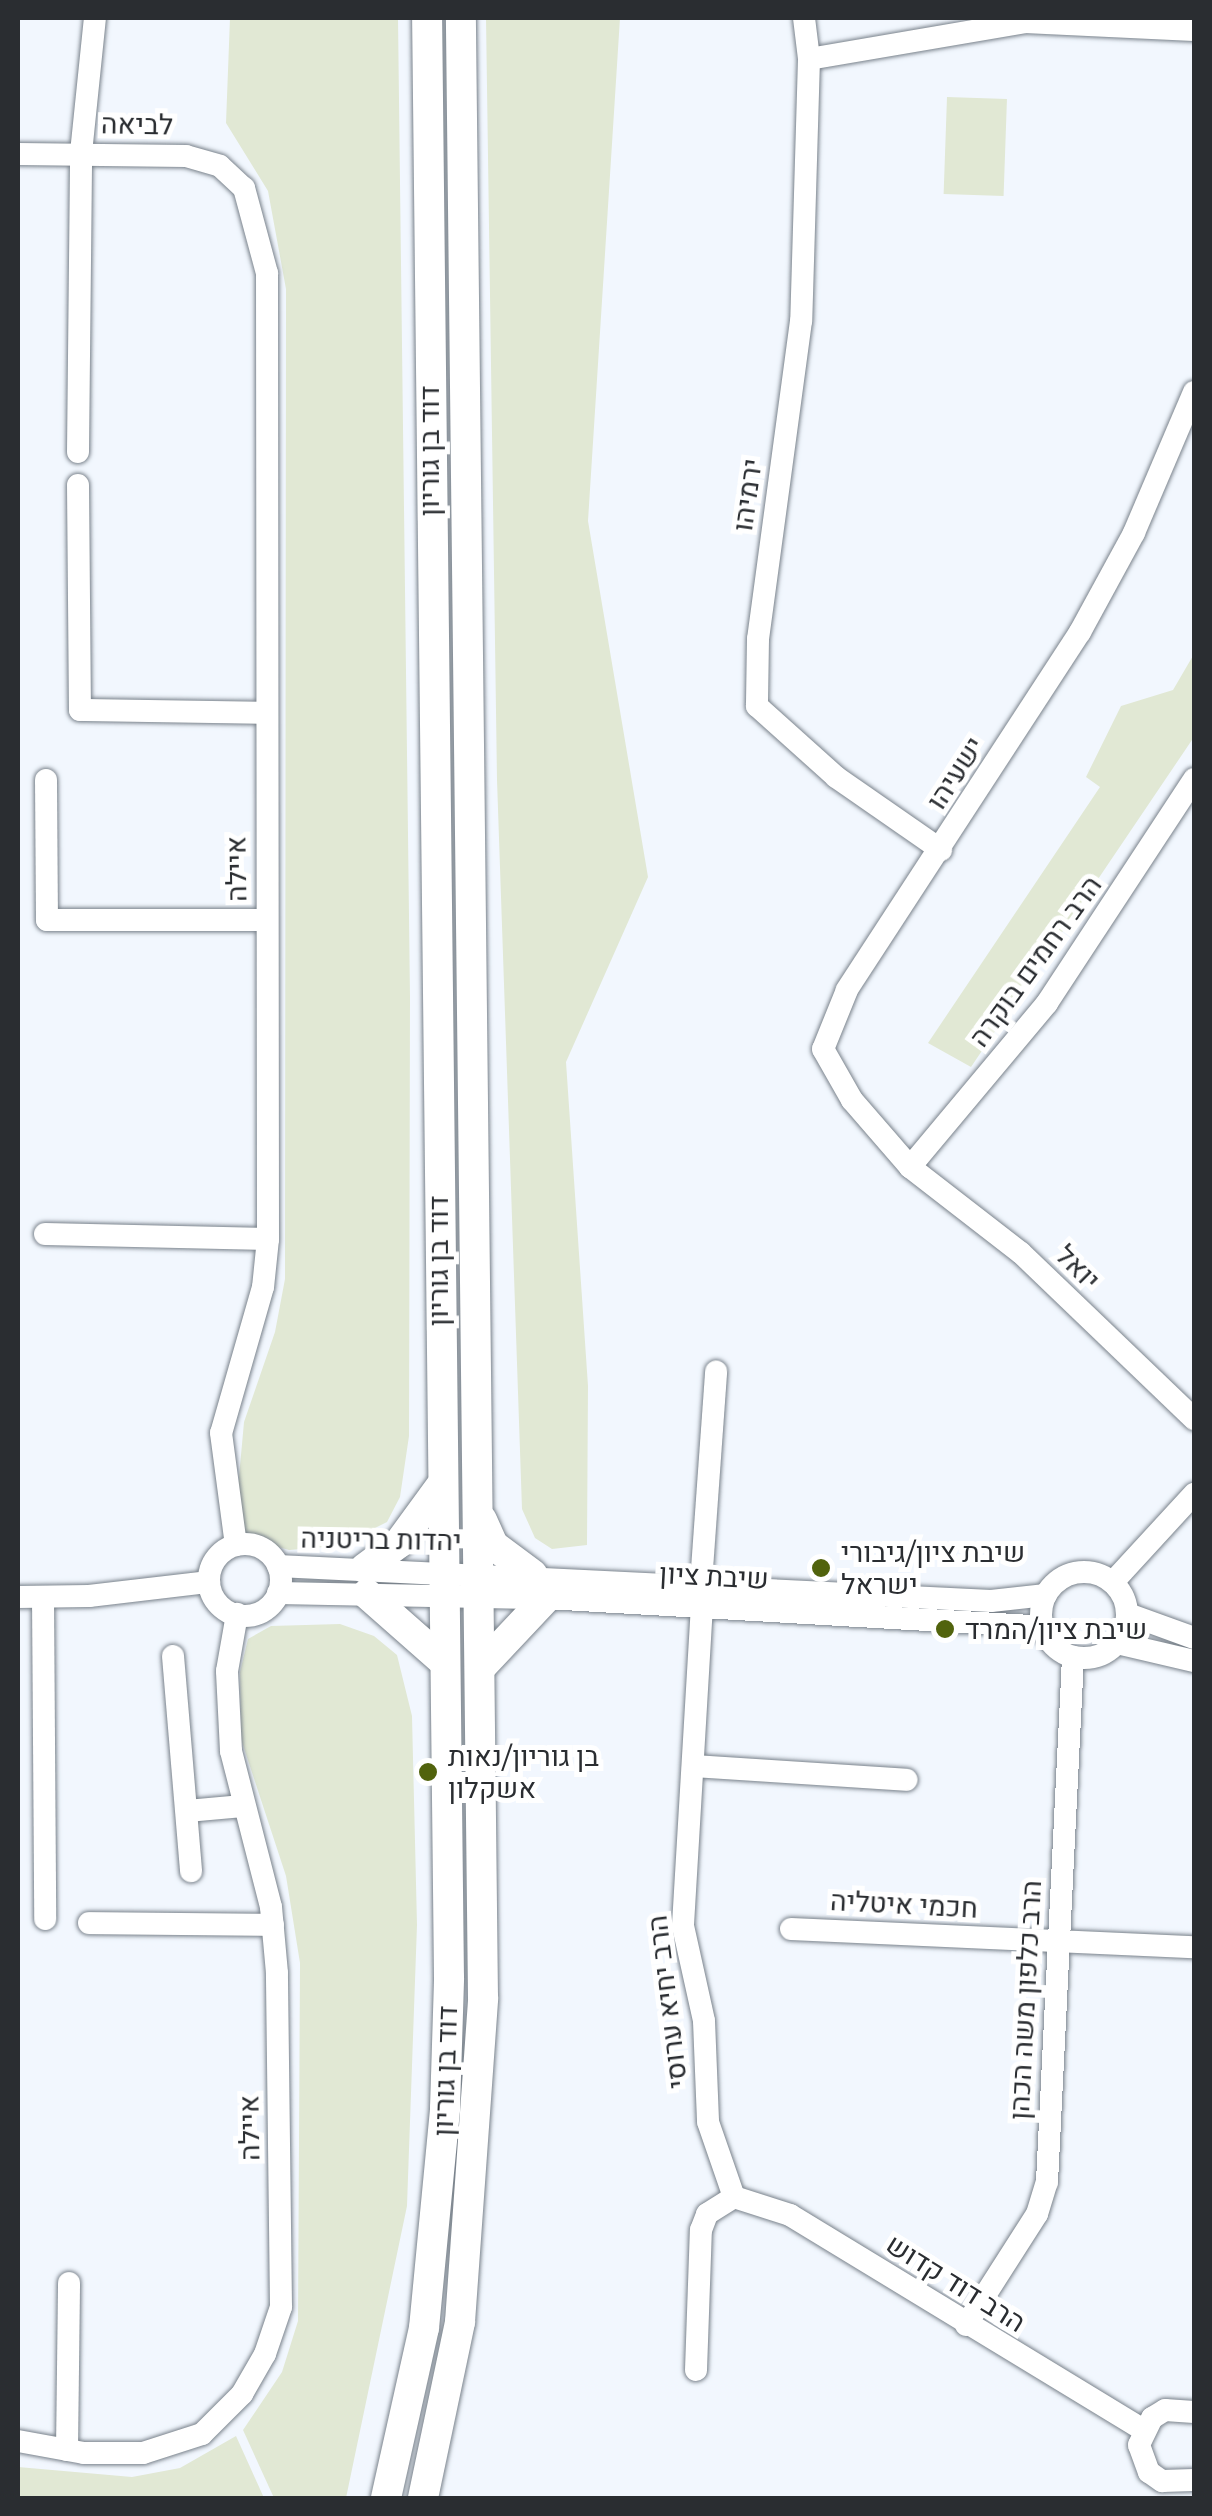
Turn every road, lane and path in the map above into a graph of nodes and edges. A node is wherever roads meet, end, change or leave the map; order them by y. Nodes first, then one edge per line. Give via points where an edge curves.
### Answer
1 (95, 18) edge
2 (427, 18) edge
3 (461, 18) edge
4 (804, 18) edge
5 (1025, 20) edge
6 (1194, 30) edge
7 (809, 59) junction
8 (81, 153) junction
9 (18, 154) edge
10 (244, 188) joint
11 (1194, 392) edge
12 (78, 452) dead end
13 (78, 485) dead end
14 (265, 714) junction
15 (46, 780) dead end
16 (1194, 780) edge
17 (941, 850) junction
18 (266, 920) junction
19 (910, 1167) junction
20 (45, 1234) dead end
21 (268, 1239) junction
22 (716, 1372) dead end
23 (1194, 1418) edge
24 (440, 1487) junction
25 (1194, 1494) edge
26 (482, 1520) junction
27 (236, 1545) junction
28 (278, 1566) junction
29 (366, 1581) junction
30 (210, 1582) junction
31 (1113, 1582) junction
32 (442, 1583) junction
33 (482, 1584) junction
34 (539, 1586) junction
35 (278, 1593) junction
36 (701, 1594) junction
37 (1046, 1595) junction
38 (18, 1596) edge
39 (44, 1596) junction
40 (237, 1614) junction
41 (1128, 1614) junction
42 (1043, 1627) junction
43 (1194, 1638) edge
44 (1117, 1643) junction
45 (173, 1656) dead end
46 (1073, 1657) junction
47 (443, 1660) junction
48 (1194, 1661) edge
49 (482, 1666) junction
50 (693, 1766) junction
51 (907, 1780) dead end
52 (243, 1806) junction
53 (187, 1811) junction
54 (192, 1870) dead end
55 (44, 1919) dead end
56 (89, 1923) dead end
57 (273, 1926) junction
58 (791, 1929) dead end
59 (1058, 1941) junction
60 (1194, 1947) edge
61 (734, 2197) junction
62 (69, 2283) dead end
63 (966, 2325) junction
64 (696, 2370) dead end
65 (1194, 2411) edge
66 (1143, 2430) junction
67 (18, 2442) edge
68 (67, 2450) junction
69 (1194, 2480) edge
70 (1152, 2489) edge
71 (383, 2498) edge
72 (425, 2498) edge

1 - 8 street
2 - 24 main road, דוד בן גוריון
3 - 26 main road, דוד בן גוריון
4 - 7 street
5 - 6 street
5 - 7 street
7 - 17 street, ירמיהו via 801,322 758,640 757,706 836,777
8 - 9 street, לביאה
8 - 10 street, לביאה via 186,156 220,166
8 - 12 street
10 - 14 street, איילה via 267,273
11 - 17 street, ישעיהו via 1134,533 1080,632
13 - 14 street via 80,710
14 - 18 street, איילה
15 - 18 street via 47,920
16 - 19 street, הרב רחמים בוקרה via 1047,1003
17 - 19 street, ישעיהו via 847,990 823,1049 852,1100
18 - 21 street, איילה
19 - 23 street, יואל via 1021,1253
20 - 21 street
21 - 27 street, איילה via 263,1287 221,1433
22 - 36 street, הרב יחיא ערוסי
24 - 29 main road
24 - 32 main road, דוד בן גוריון
25 - 31 street
26 - 33 main road, דוד בן גוריון
26 - 34 main road via 494,1545
27 - 28 street via 262,1548
27 - 30 street via 215,1560
28 - 29 street, יהדות בריטניה
28 - 35 street
29 - 32 street, יהדות בריטניה
29 - 35 street, יהדות בריטניה
29 - 47 main road
30 - 39 street
30 - 40 street via 218,1604
31 - 37 street via 1082,1571 1061,1578
31 - 41 street
32 - 33 street, יהדות בריטניה
32 - 47 main road, דוד בן גוריון
33 - 34 street, שיבת ציון
33 - 49 main road, דוד בן גוריון
34 - 36 street, שיבת ציון
34 - 49 main road
35 - 40 street via 262,1612
36 - 37 street, שיבת ציון via 991,1601
36 - 42 street, שיבת ציון
36 - 50 street, הרב יחיא ערוסי
37 - 42 street
38 - 39 street
39 - 55 street
40 - 52 street, איילה via 227,1714
41 - 43 street
41 - 44 street
42 - 46 street via 1051,1643
44 - 46 street via 1092,1658
44 - 48 street
45 - 53 street
46 - 59 street, הרב כלפון משה הכהן
47 - 71 main road, דוד בן גוריון via 446,2108 424,2328
49 - 72 main road, דוד בן גוריון via 480,2094 446,2404
50 - 51 street
50 - 61 street, הרב יחיא ערוסי via 683,1926 704,2021 708,2122
52 - 53 street
52 - 57 street, איילה
53 - 54 street
56 - 57 street
57 - 68 street, איילה via 281,2306 266,2354 242,2394 202,2434 143,2453
58 - 59 street, חכמי איטליה
59 - 60 street, חכמי איטליה
59 - 63 street, הרב כלפון משה הכהן via 1047,2182 1037,2214
61 - 63 street, הרב דוד קדוש via 790,2216
61 - 64 street via 707,2214 701,2230
62 - 68 street
63 - 66 street, הרב דוד קדוש
65 - 66 street via 1165,2410
66 - 70 street via 1142,2459
67 - 68 street, איילה
69 - 70 street

